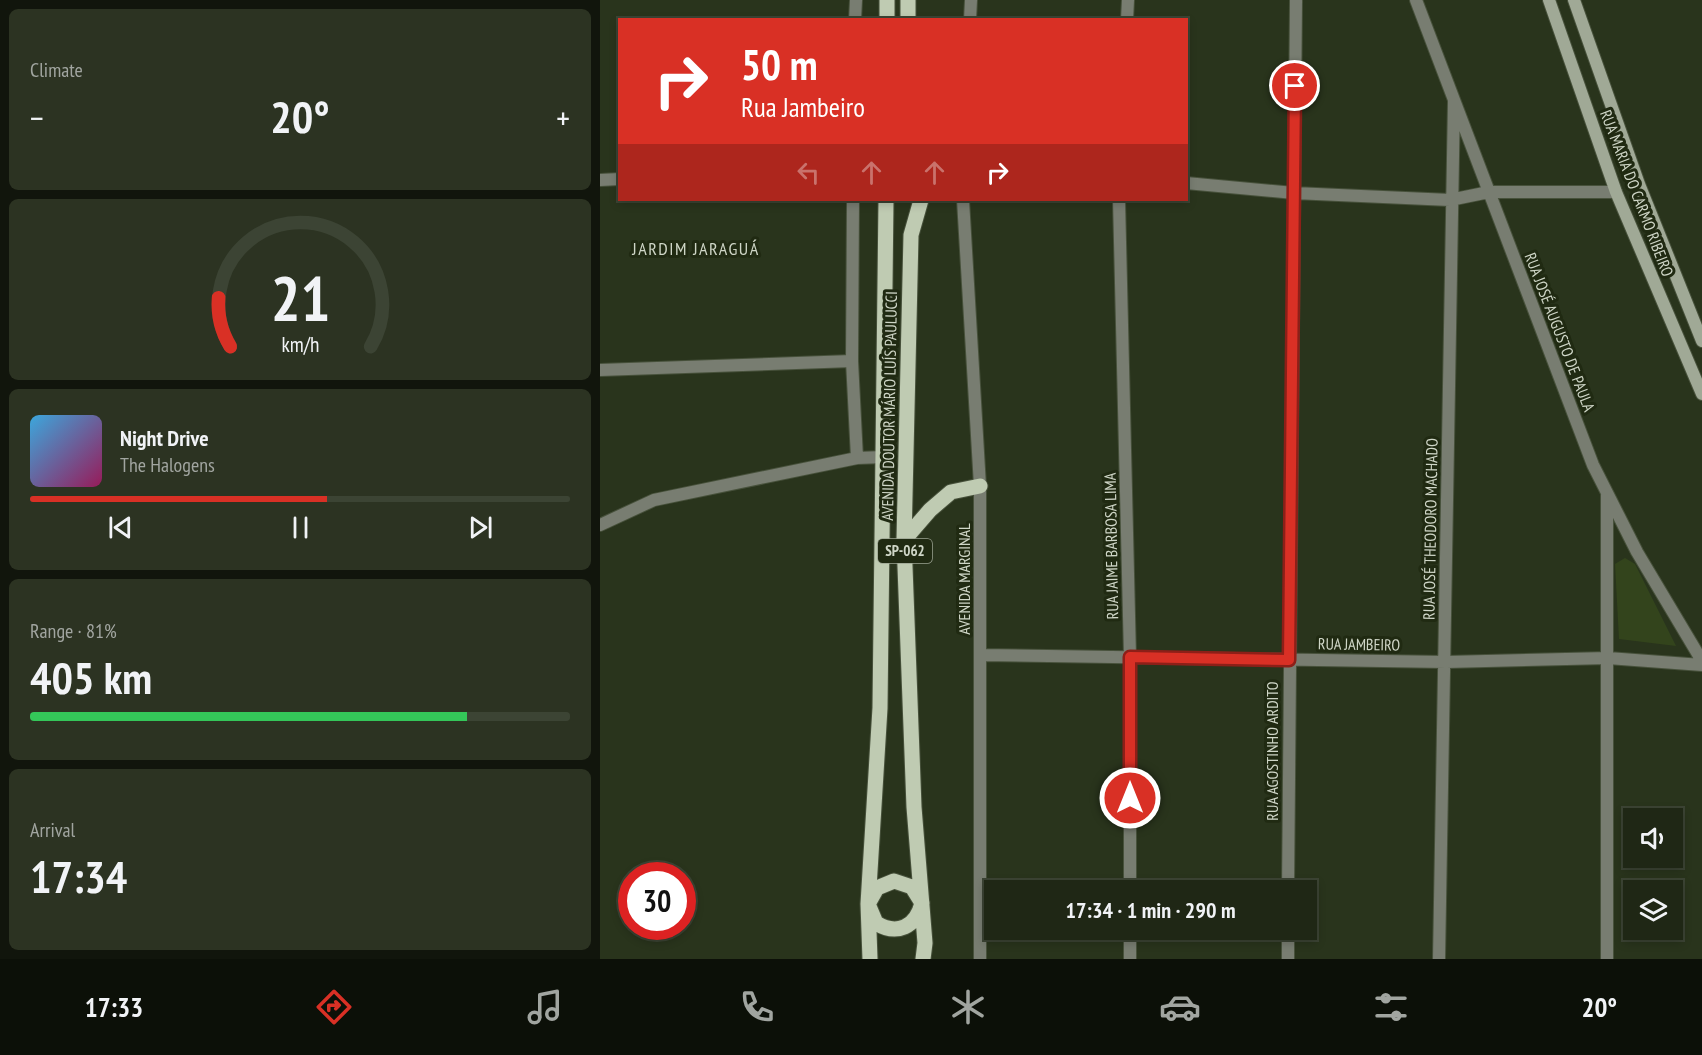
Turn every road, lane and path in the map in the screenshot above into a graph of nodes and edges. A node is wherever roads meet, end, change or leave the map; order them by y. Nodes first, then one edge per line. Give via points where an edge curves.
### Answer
1 (856, 0) edge
2 (887, 0) edge
3 (908, 0) edge
4 (971, 0) edge
5 (1128, 0) edge
6 (1296, 0) edge
7 (1416, 0) edge
8 (1549, 0) edge
9 (1574, 0) edge
10 (855, 18) edge
11 (887, 18) edge
12 (908, 18) edge
13 (970, 18) edge
14 (1127, 18) edge
15 (1454, 100) junction
16 (618, 179) edge
17 (600, 180) edge
18 (1188, 183) edge
19 (1489, 192) junction
20 (1616, 192) junction
21 (1294, 193) junction
22 (1450, 200) junction
23 (853, 201) edge
24 (886, 201) edge
25 (921, 201) edge
26 (963, 201) edge
27 (1119, 201) edge
28 (1702, 341) edge
29 (852, 361) junction
30 (600, 370) edge
31 (1702, 393) edge
32 (884, 457) junction
33 (857, 458) junction
34 (980, 486) junction
35 (1607, 493) junction
36 (600, 525) edge
37 (904, 540) junction
38 (980, 655) junction
39 (1130, 657) junction
40 (1608, 658) junction
41 (1289, 660) junction
42 (1446, 662) junction
43 (1702, 663) edge
44 (1130, 880) edge
45 (1288, 880) edge
46 (922, 903) junction
47 (868, 904) junction
48 (1130, 940) edge
49 (1288, 940) edge
50 (870, 959) edge
51 (923, 959) edge
52 (980, 959) edge
53 (1130, 959) edge
54 (1288, 959) edge
55 (1439, 959) edge
56 (1607, 959) edge

1 - 10 street
2 - 11 main road
3 - 12 main road
4 - 13 street
5 - 14 street
6 - 21 street, RUA AGOSTINHO ARDITO
7 - 15 street, RUA JOSÉ AUGUSTO DE PAULA
8 - 20 main road, RUA MARIA DO CARMO RIBEIRO
9 - 28 main road, RUA MARIA DO CARMO RIBEIRO via 1639,184
15 - 19 street, RUA JOSÉ AUGUSTO DE PAULA
15 - 22 street, RUA JOSÉ THEODORO MACHADO
16 - 17 street
18 - 21 street
19 - 20 street
19 - 22 street
19 - 35 street, RUA JOSÉ AUGUSTO DE PAULA
20 - 31 main road, RUA MARIA DO CARMO RIBEIRO
21 - 22 street
21 - 41 street, RUA AGOSTINHO ARDITO
22 - 42 street, RUA JOSÉ THEODORO MACHADO
23 - 29 street
24 - 32 main road, AVENIDA DOUTOR MÁRIO LUÍS PAULUCCI / SP-062
25 - 37 main road, AVENIDA DOUTOR MÁRIO LUÍS PAULUCCI / SP-062 via 911,235
26 - 34 street, AVENIDA MARGINAL
27 - 39 street, RUA JAIME BARBOSA LIMA
29 - 30 street
29 - 33 street
32 - 33 street
32 - 47 main road, AVENIDA DOUTOR MÁRIO LUÍS PAULUCCI / SP-062 via 880,708
33 - 36 street via 654,500
34 - 37 main road via 951,492
34 - 38 street, AVENIDA MARGINAL
35 - 40 street
35 - 43 street, RUA JOSÉ AUGUSTO DE PAULA
37 - 46 main road, AVENIDA DOUTOR MÁRIO LUÍS PAULUCCI / SP-062 via 914,807
38 - 39 street, RUA JAMBEIRO
38 - 52 street, AVENIDA MARGINAL
39 - 41 street, RUA JAMBEIRO
39 - 44 street, RUA JAIME BARBOSA LIMA
40 - 42 street, RUA JAMBEIRO
40 - 43 street, RUA JAMBEIRO
40 - 56 street
41 - 42 street, RUA JAMBEIRO
41 - 45 street, RUA AGOSTINHO ARDITO
42 - 55 street, RUA JOSÉ THEODORO MACHADO
46 - 47 main road via 912,887 894,881 877,888
46 - 47 main road via 916,919 892,930 876,922
46 - 51 main road, SP-062
47 - 50 main road, SP-062
48 - 53 street
49 - 54 street

